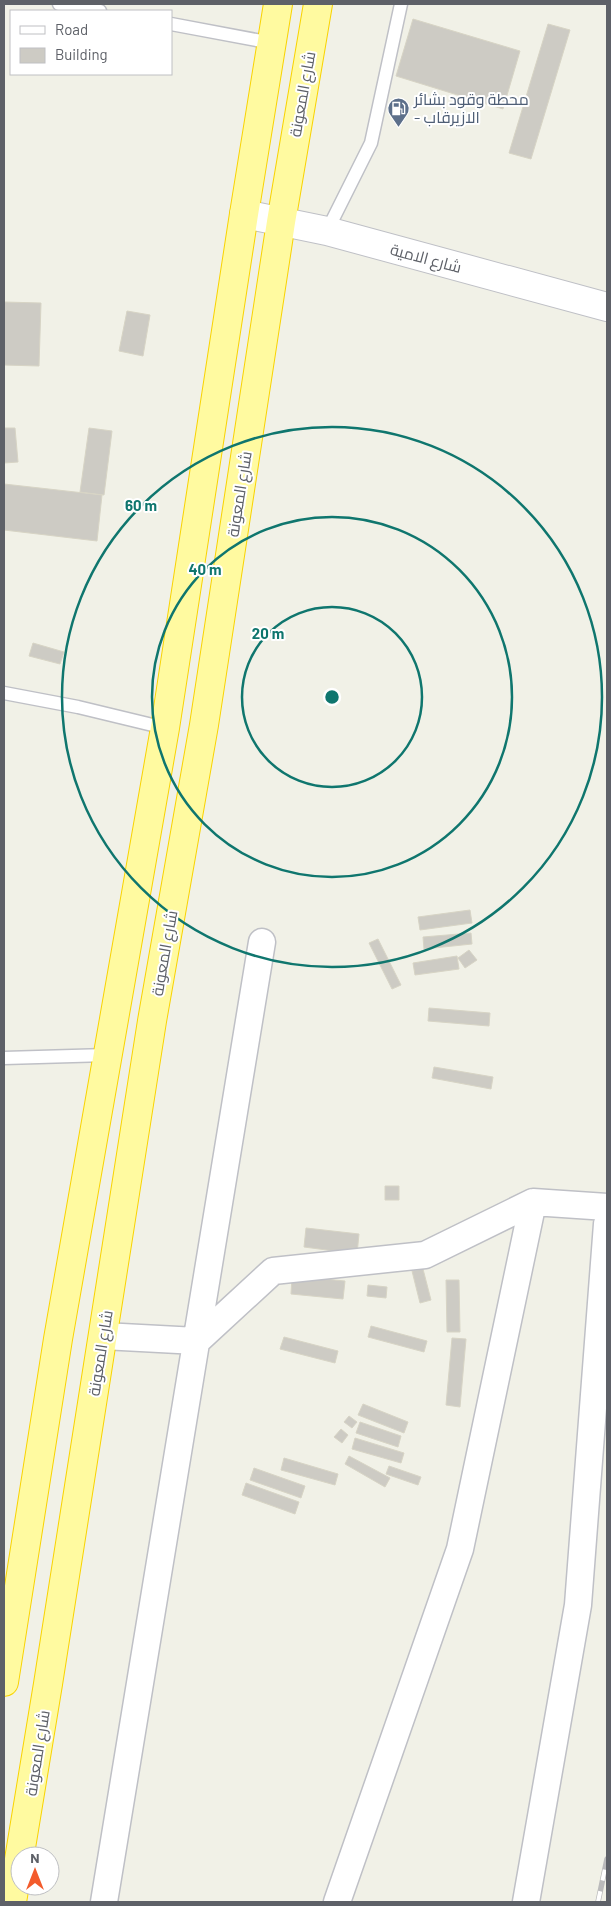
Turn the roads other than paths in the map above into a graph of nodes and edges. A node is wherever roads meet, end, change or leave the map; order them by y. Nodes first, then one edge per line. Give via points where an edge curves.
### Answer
1 (60, 4) edge
2 (278, 4) edge
3 (318, 4) edge
4 (401, 4) edge
5 (94, 10) edge
6 (172, 24) edge
7 (272, 43) junction
8 (244, 214) junction
9 (281, 222) junction
10 (327, 231) junction
11 (607, 307) edge
12 (4, 693) edge
13 (165, 728) junction
14 (262, 942) dead end
15 (107, 1055) junction
16 (4, 1058) edge
17 (533, 1202) junction
18 (607, 1207) edge
19 (607, 1224) edge
20 (103, 1336) junction
21 (197, 1341) junction
22 (4, 1682) edge
23 (12, 1902) edge
24 (104, 1902) edge
25 (337, 1902) edge
26 (526, 1902) edge

1 - 5 lane
2 - 7 highway
3 - 9 highway, شارع المعونة
4 - 10 lane via 370,142
6 - 7 lane
7 - 8 highway
8 - 9 street, شارع الامية
8 - 13 highway
9 - 10 street, شارع الامية
9 - 20 highway, شارع المعونة via 204,725 152,1021
10 - 11 street, شارع الامية
12 - 13 lane
13 - 15 highway
14 - 21 street
15 - 16 lane
15 - 22 highway
17 - 18 street
17 - 21 street via 425,1255 273,1272
17 - 25 street via 460,1549
19 - 26 street via 578,1605
20 - 21 street
20 - 23 highway, شارع المعونة
21 - 24 street

